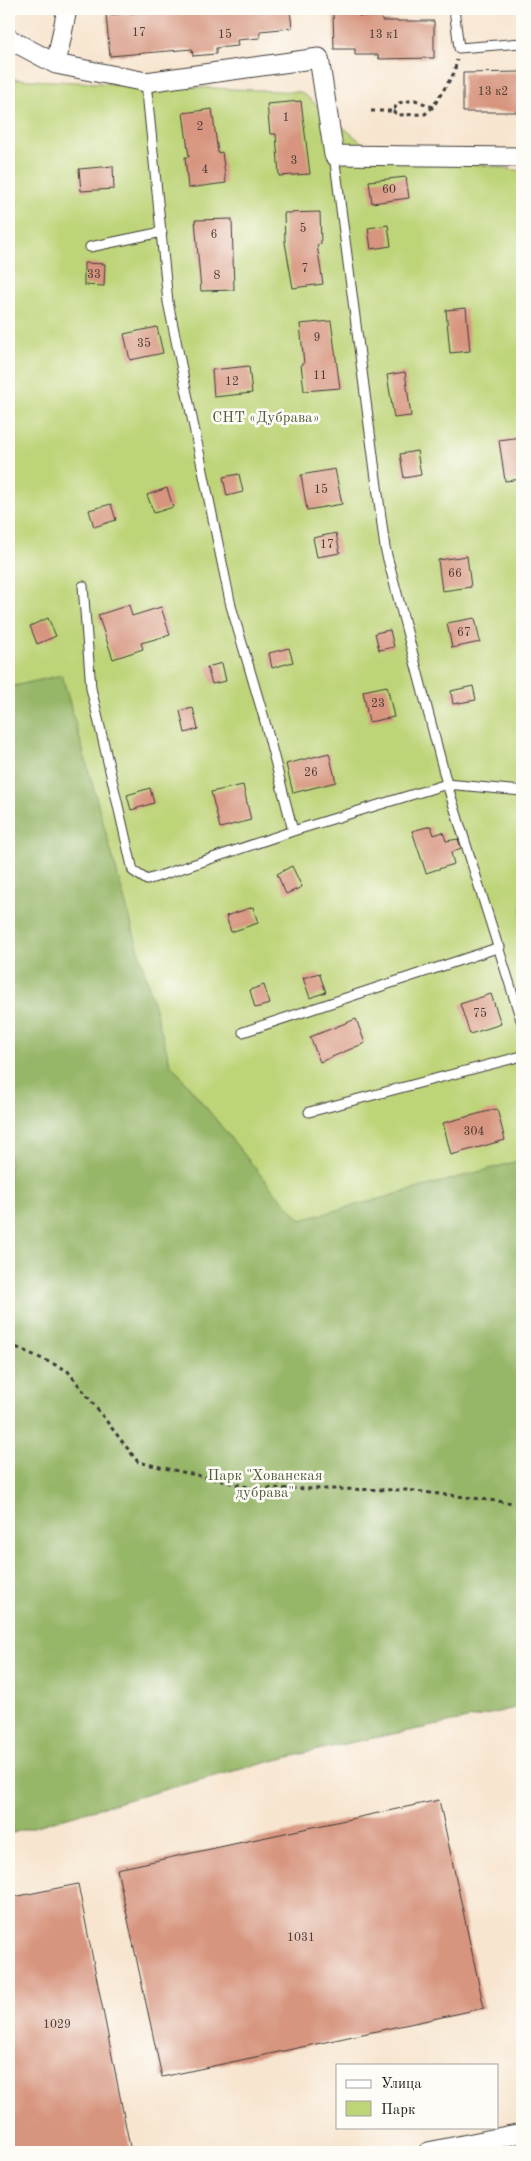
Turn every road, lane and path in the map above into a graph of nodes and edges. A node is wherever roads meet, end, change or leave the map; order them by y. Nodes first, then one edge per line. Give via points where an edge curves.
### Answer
1 (67, 9) edge
2 (454, 9) edge
3 (9, 40) edge
4 (522, 43) edge
5 (459, 48) junction
6 (56, 64) junction
7 (146, 82) junction
8 (433, 107) junction
9 (371, 111) dead end
10 (393, 111) junction
11 (334, 155) junction
12 (522, 157) edge
13 (162, 232) junction
14 (90, 247) dead end
15 (83, 586) dead end
16 (447, 784) junction
17 (522, 791) edge
18 (293, 831) junction
19 (500, 947) junction
20 (522, 1023) edge
21 (242, 1032) dead end
22 (522, 1056) edge
23 (309, 1112) dead end
24 (9, 1344) edge
25 (522, 1504) edge
26 (522, 2134) edge
27 (428, 2152) edge

1 - 6 street
2 - 5 lane
3 - 6 street
4 - 5 lane
5 - 8 path via 454,73
6 - 7 street
7 - 11 street via 319,58
7 - 13 lane
8 - 10 path via 426,114 398,116
8 - 10 path via 415,100 398,103
9 - 10 path
11 - 12 street
11 - 16 lane via 385,548
13 - 14 lane
13 - 18 lane via 168,302 231,606
15 - 18 lane via 91,688 133,871 147,880
16 - 17 lane
16 - 18 lane
16 - 19 lane
19 - 20 lane
19 - 21 lane
22 - 23 lane
24 - 25 path via 68,1370 138,1462 253,1488 407,1490
26 - 27 street

